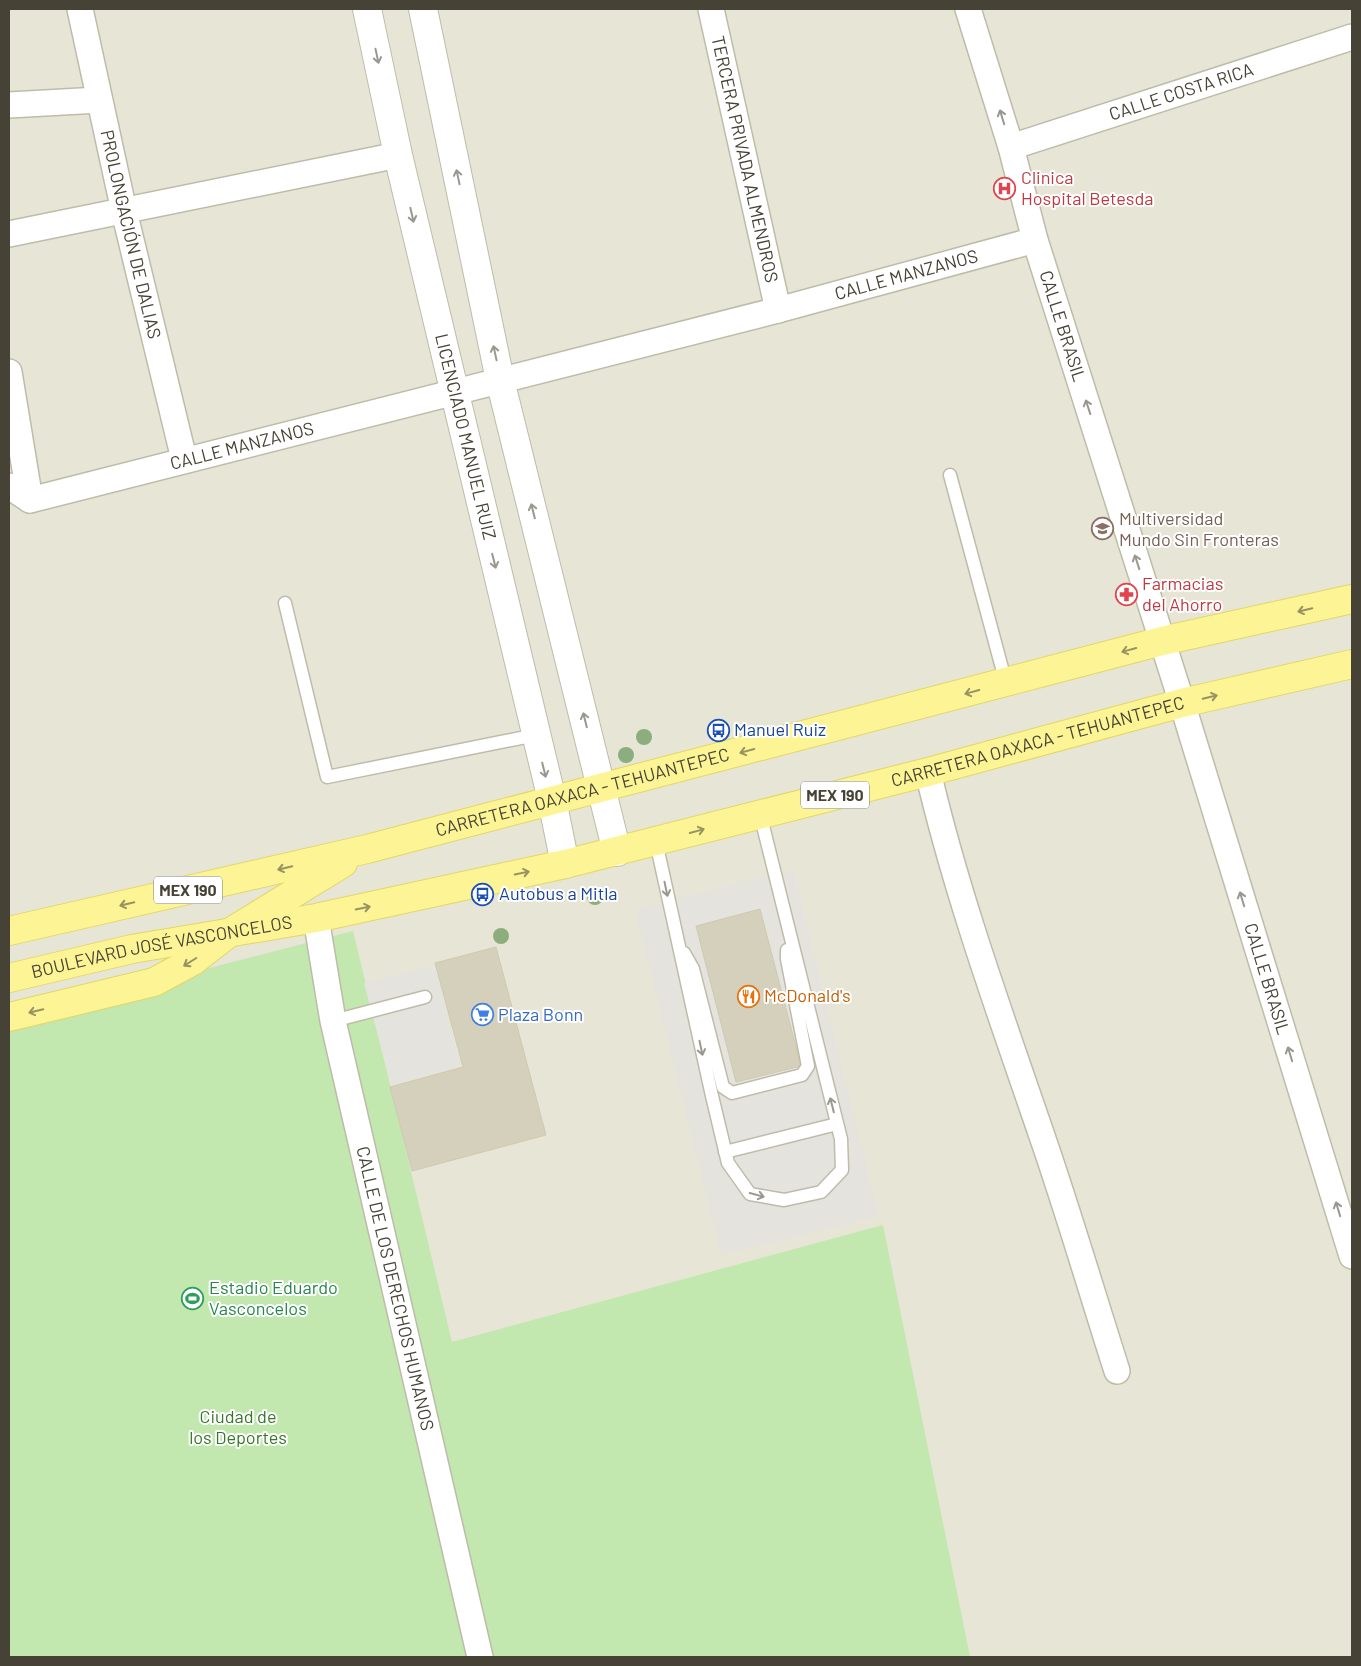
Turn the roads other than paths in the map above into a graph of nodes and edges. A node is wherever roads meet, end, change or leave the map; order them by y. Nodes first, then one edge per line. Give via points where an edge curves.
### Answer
1 (80, 9) edge
2 (367, 9) edge
3 (422, 9) edge
4 (711, 9) edge
5 (968, 9) edge
6 (1352, 37) edge
7 (99, 100) junction
8 (9, 105) edge
9 (1011, 147) junction
10 (398, 155) junction
11 (124, 211) junction
12 (9, 234) edge
13 (1035, 240) junction
14 (778, 310) junction
15 (9, 372) edge
16 (500, 380) junction
17 (453, 391) junction
18 (184, 459) junction
19 (950, 475) dead end
20 (9, 486) edge
21 (30, 500) junction
22 (1352, 599) edge
23 (285, 603) dead end
24 (1162, 642) junction
25 (1352, 664) edge
26 (1006, 682) junction
27 (1182, 703) junction
28 (536, 735) junction
29 (928, 772) junction
30 (602, 789) junction
31 (552, 800) junction
32 (760, 814) junction
33 (656, 842) junction
34 (367, 849) junction
35 (617, 852) junction
36 (565, 864) junction
37 (316, 918) junction
38 (9, 931) edge
39 (229, 932) junction
40 (791, 937) junction
41 (679, 947) junction
42 (9, 978) edge
43 (426, 997) dead end
44 (9, 1018) edge
45 (333, 1020) junction
46 (837, 1124) junction
47 (725, 1152) junction
48 (1352, 1256) edge
49 (1117, 1371) dead end
50 (480, 1657) edge

1 - 7 street, PROLONGACIÓN DE DALIAS
2 -> 10 street, LICENCIADO MANUEL RUIZ
16 -> 3 street
4 - 14 street, TERCERA PRIVADA ALMENDROS
9 -> 5 street, CALLE BRASIL
6 - 9 street, CALLE COSTA RICA
7 - 8 street
7 - 11 street, PROLONGACIÓN DE DALIAS
9 - 13 street, CALLE BRASIL
10 - 11 street
10 -> 17 street, LICENCIADO MANUEL RUIZ
11 - 12 street
11 - 18 street, PROLONGACIÓN DE DALIAS
13 - 14 street, CALLE MANZANOS
24 -> 13 street, CALLE BRASIL
14 - 16 street, CALLE MANZANOS
15 - 21 street
16 - 17 street, CALLE MANZANOS
30 -> 16 street
17 - 18 street, CALLE MANZANOS
17 -> 28 street, LICENCIADO MANUEL RUIZ
18 - 21 street, CALLE MANZANOS
19 - 26 lane
20 - 21 street
22 -> 24 main road, CARRETERA OAXACA - TEHUANTEPEC / MEX 190
23 - 28 lane via 327,777
24 -> 26 main road, CARRETERA OAXACA - TEHUANTEPEC / MEX 190
24 - 27 street, CALLE BRASIL
27 -> 25 main road, CARRETERA OAXACA - TEHUANTEPEC / MEX 190
26 -> 30 main road, CARRETERA OAXACA - TEHUANTEPEC / MEX 190
27 - 29 main road, CARRETERA OAXACA - TEHUANTEPEC / MEX 190
48 -> 27 street, CALLE BRASIL
28 -> 31 street, LICENCIADO MANUEL RUIZ
29 - 32 main road, CARRETERA OAXACA - TEHUANTEPEC / MEX 190
29 - 49 street via 940,825 980,953
30 - 31 main road, CARRETERA OAXACA - TEHUANTEPEC / MEX 190
30 - 35 street
31 - 34 main road, CARRETERA OAXACA - TEHUANTEPEC / MEX 190
31 - 36 street, LICENCIADO MANUEL RUIZ
33 -> 32 main road, CARRETERA OAXACA - TEHUANTEPEC / MEX 190
32 - 40 lane
33 - 35 main road, CARRETERA OAXACA - TEHUANTEPEC / MEX 190
33 -> 41 lane
34 -> 38 main road, MEX 190
34 - 39 main road
35 - 36 main road, CARRETERA OAXACA - TEHUANTEPEC / MEX 190
37 -> 36 main road, CARRETERA OAXACA - TEHUANTEPEC / MEX 190
37 - 39 main road, BOULEVARD JOSÉ VASCONCELOS / MEX 190
37 - 45 street, CALLE DE LOS DERECHOS HUMANOS
39 - 42 main road, BOULEVARD JOSÉ VASCONCELOS / MEX 190 via 132,948
39 -> 44 main road via 193,961 154,982
40 - 41 lane via 787,947 788,959 808,1066 802,1075 732,1093 723,1087 693,969
46 -> 40 lane
41 -> 47 lane
43 - 45 lane
45 - 50 street, CALLE DE LOS DERECHOS HUMANOS
46 - 47 lane
47 -> 46 lane via 728,1163 750,1194 784,1200 821,1192 842,1170

